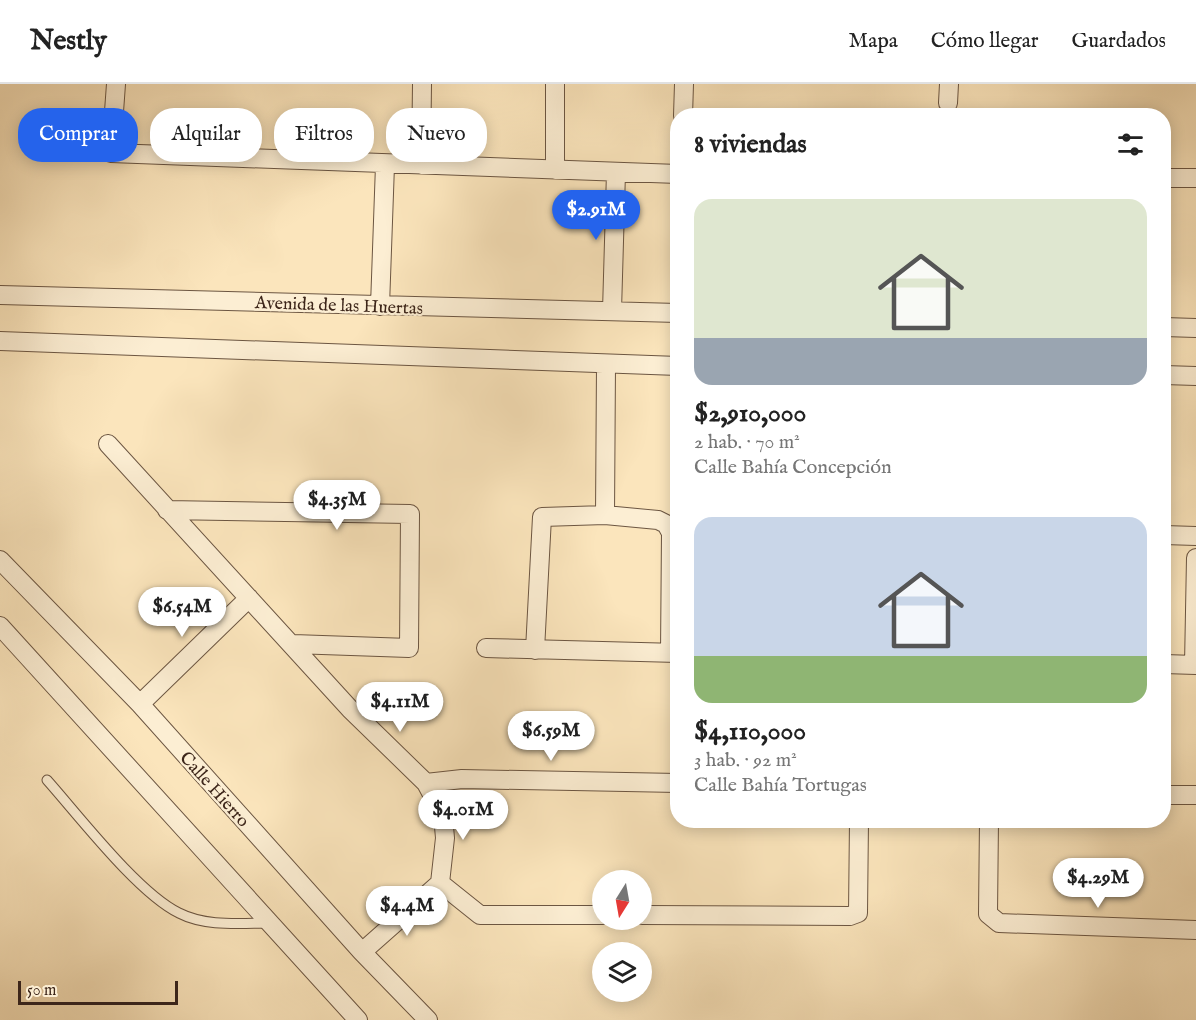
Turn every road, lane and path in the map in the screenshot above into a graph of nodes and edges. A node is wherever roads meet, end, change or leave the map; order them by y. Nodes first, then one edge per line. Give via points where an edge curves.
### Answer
1 (116, 84) edge
2 (422, 84) edge
3 (555, 84) edge
4 (684, 84) edge
5 (949, 84) edge
6 (948, 103) dead end
7 (683, 108) edge
8 (385, 165) junction
9 (421, 165) junction
10 (555, 170) junction
11 (616, 172) junction
12 (670, 174) edge
13 (1171, 178) edge
14 (1196, 178) edge
15 (0, 295) edge
16 (380, 306) junction
17 (612, 311) junction
18 (670, 313) edge
19 (1171, 327) edge
20 (1196, 328) edge
21 (7, 341) edge
22 (0, 354) edge
23 (606, 364) junction
24 (670, 366) edge
25 (1171, 375) edge
26 (1196, 376) edge
27 (108, 444) dead end
28 (167, 510) junction
29 (605, 515) junction
30 (670, 530) edge
31 (1171, 535) edge
32 (1196, 536) edge
33 (1196, 558) edge
34 (0, 560) edge
35 (249, 598) junction
36 (0, 626) edge
37 (293, 644) junction
38 (486, 648) dead end
39 (535, 650) junction
40 (670, 653) edge
41 (1171, 664) edge
42 (1195, 665) edge
43 (140, 704) junction
44 (47, 780) dead end
45 (426, 783) junction
46 (670, 783) edge
47 (1171, 795) edge
48 (1196, 795) edge
49 (860, 828) edge
50 (989, 828) edge
51 (440, 883) junction
52 (592, 915) edge
53 (652, 915) edge
54 (270, 923) junction
55 (1196, 930) edge
56 (362, 952) junction
57 (358, 1020) edge
58 (428, 1020) edge

1 - 8 street via 111,153
2 - 9 street
3 - 10 street
4 - 7 street
5 - 6 street
8 - 9 street
8 - 16 street
9 - 10 street
10 - 11 street
11 - 12 street
11 - 17 street
13 - 14 street
15 - 16 street, Avenida de las Huertas
16 - 17 street, Avenida de las Huertas
17 - 18 street, Avenida de las Huertas
19 - 20 street
21 - 22 street
21 - 23 street
23 - 24 street
23 - 29 street
25 - 26 street
27 - 28 street
28 - 35 street
28 - 37 street via 410,514 409,648
29 - 30 street via 658,520
29 - 39 street via 542,517
31 - 32 street
33 - 42 street
34 - 43 street, Calle Hierro
35 - 37 street
35 - 43 street
36 - 54 street
37 - 45 street via 350,709
38 - 39 street
39 - 40 street
41 - 42 street
43 - 56 street, Calle Hierro
44 - 54 lane via 142,886 179,914 215,923
45 - 46 street via 462,779
45 - 51 street via 443,815 445,846
47 - 48 street
49 - 53 street via 858,912 850,916
50 - 55 street via 988,914 999,923
51 - 52 street via 480,915
51 - 56 street
54 - 57 street
56 - 58 street, Calle Hierro

